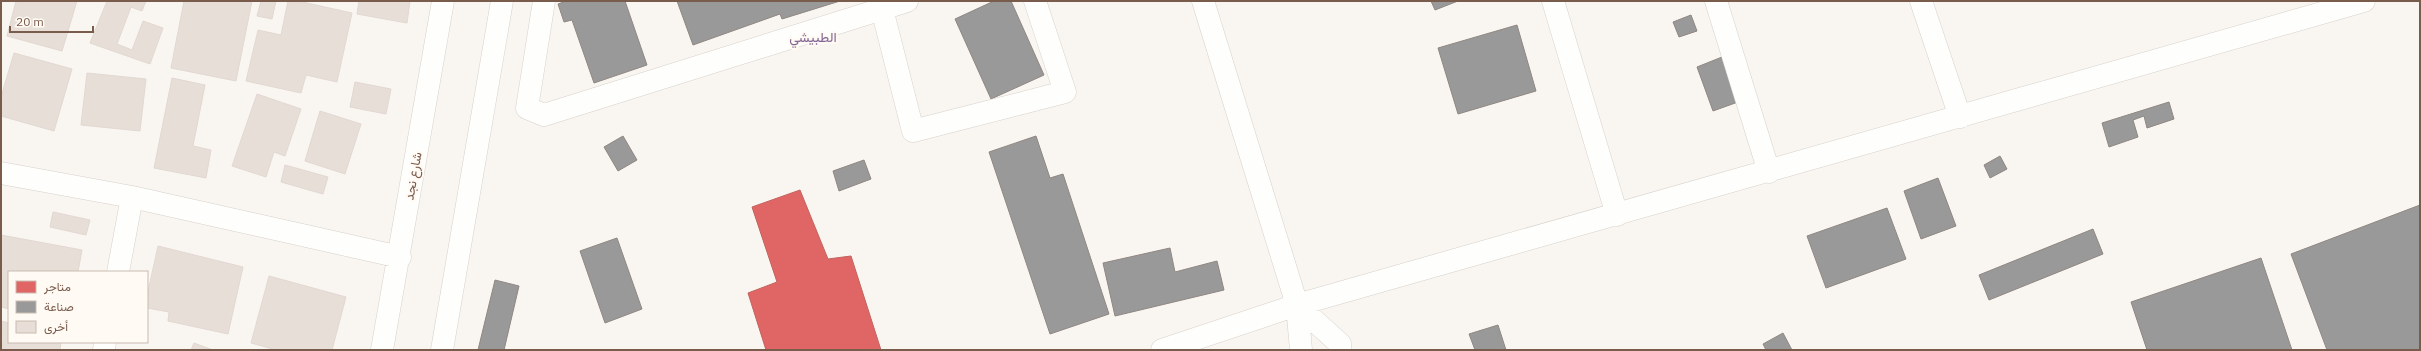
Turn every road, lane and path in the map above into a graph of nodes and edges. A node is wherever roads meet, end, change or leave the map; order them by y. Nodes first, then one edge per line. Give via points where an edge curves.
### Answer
1 (443, 1) edge
2 (502, 1) edge
3 (544, 1) edge
4 (907, 1) edge
5 (1035, 1) edge
6 (1203, 1) edge
7 (1553, 1) edge
8 (1716, 1) edge
9 (1922, 1) edge
10 (2364, 1) edge
11 (882, 8) junction
12 (1960, 117) junction
13 (1769, 172) junction
14 (1, 173) edge
15 (132, 197) junction
16 (1618, 215) junction
17 (400, 257) junction
18 (118, 271) edge
19 (1297, 305) junction
20 (382, 350) edge
21 (442, 350) edge
22 (1162, 350) edge
23 (1301, 350) edge
24 (1340, 350) edge

1 - 17 street, شارع نجد
2 - 21 street
3 - 11 street via 527,108 544,115
4 - 11 street
5 - 11 street via 1065,92 913,131
6 - 19 street
7 - 16 street
8 - 13 street
9 - 12 street
10 - 12 street
12 - 13 street
13 - 16 street
14 - 15 street
15 - 17 street
15 - 18 street
16 - 19 street
17 - 20 street, شارع نجد
19 - 22 street
19 - 23 street
19 - 24 street via 1340,344

